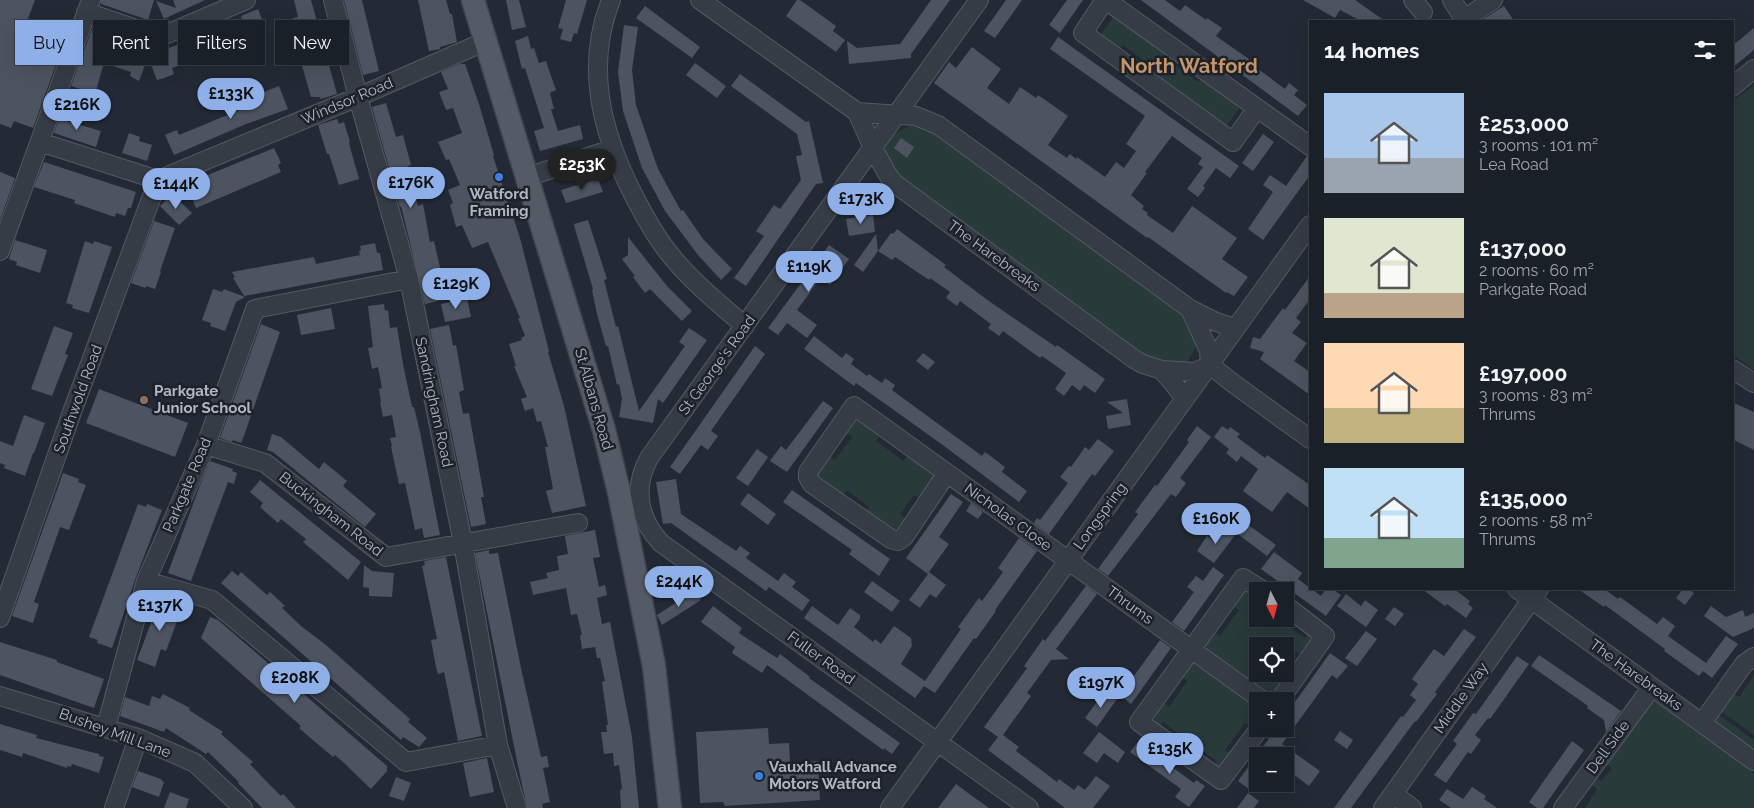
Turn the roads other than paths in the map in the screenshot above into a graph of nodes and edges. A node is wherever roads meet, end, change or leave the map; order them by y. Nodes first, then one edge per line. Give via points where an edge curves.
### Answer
1 (246, 0) edge
2 (333, 0) edge
3 (473, 0) edge
4 (612, 0) edge
5 (700, 0) edge
6 (978, 0) edge
7 (1106, 0) edge
8 (1452, 0) edge
9 (1494, 0) edge
10 (88, 6) edge
11 (1465, 20) edge
12 (484, 42) junction
13 (1754, 69) edge
14 (1734, 85) edge
15 (358, 97) junction
16 (1257, 108) junction
17 (856, 112) junction
18 (898, 114) junction
19 (40, 142) junction
20 (1309, 145) edge
21 (873, 148) junction
22 (612, 149) junction
23 (528, 177) junction
24 (158, 180) junction
25 (1309, 226) edge
26 (0, 251) edge
27 (409, 279) junction
28 (1190, 309) junction
29 (745, 326) junction
30 (1235, 328) junction
31 (1210, 365) junction
32 (1162, 370) junction
33 (1734, 371) edge
34 (1754, 383) edge
35 (1185, 398) junction
36 (1309, 439) edge
37 (206, 445) junction
38 (947, 473) junction
39 (639, 490) joint
40 (578, 523) dead end
41 (464, 543) junction
42 (1069, 560) junction
43 (146, 581) junction
44 (1250, 582) edge
45 (1521, 590) edge
46 (1536, 594) edge
47 (1294, 612) edge
48 (0, 618) edge
49 (1191, 649) junction
50 (1754, 657) edge
51 (1652, 687) junction
52 (1251, 692) edge
53 (1285, 692) edge
54 (0, 696) edge
55 (1702, 723) junction
56 (106, 727) junction
57 (1253, 737) edge
58 (138, 738) junction
59 (938, 742) junction
60 (498, 745) junction
61 (1754, 760) edge
62 (1388, 801) edge
63 (114, 808) edge
64 (243, 808) edge
65 (517, 808) edge
66 (670, 808) edge
67 (890, 808) edge
68 (1029, 808) edge
69 (1412, 808) edge
70 (1563, 808) edge

1 - 10 street via 160,37
2 - 15 street, Sandringham Road
3 - 12 main road, St Albans Road
4 - 22 street via 599,46 598,68 602,114
5 - 17 street, The Harebreaks
6 - 18 street, St George's Road
7 - 16 street
7 - 16 street via 1083,33 1233,142
8 - 11 street
9 - 11 street
10 - 19 street
12 - 15 street, Windsor Road
12 - 23 main road, St Albans Road
13 - 14 street
15 - 24 street, Windsor Road
15 - 27 street, Sandringham Road
16 - 20 street
17 - 18 street
17 - 21 street, The Harebreaks
18 - 21 street, St George's Road
18 - 28 street via 916,116 938,125
19 - 24 street
19 - 26 street
21 - 29 street, St George's Road
21 - 32 street, The Harebreaks via 894,183 1134,359
22 - 23 street
22 - 29 street via 638,205 668,252 689,276
23 - 66 main road, St Albans Road via 604,430 619,492 654,666
24 - 48 street, Southwold Road
25 - 30 street, Longspring
27 - 37 street, Parkgate Road via 254,309
27 - 41 street, Sandringham Road
28 - 30 street
28 - 31 street via 1209,352
29 - 39 street, St George's Road via 645,465
30 - 31 street, Longspring
31 - 32 street, The Harebreaks via 1195,372
31 - 35 street, Longspring
31 - 36 street
32 - 35 street
33 - 34 street
35 - 42 street, Longspring
37 - 41 street, Buckingham Road via 265,463 386,557
37 - 43 street, Parkgate Road
38 - 38 street, Nicholas Close via 854,406 808,472 808,477 812,484 898,541 904,537
38 - 42 street, Nicholas Close
39 - 59 street, Fuller Road via 644,518 661,543
40 - 41 street, Buckingham Road
41 - 60 street, Sandringham Road
42 - 49 street, Thrums
42 - 59 street, Longspring
43 - 56 street, Parkgate Road
43 - 60 street via 212,600 406,762
44 - 49 street via 1244,578
45 - 46 street, The Harebreaks
46 - 51 street, The Harebreaks
46 - 62 street, Middle Way
47 - 53 street via 1325,636
49 - 52 street, Thrums
49 - 57 street via 1139,722 1221,780
50 - 55 street via 1744,664
51 - 55 street, The Harebreaks
51 - 70 street, Dell Side
54 - 56 street, Bushey Mill Lane
55 - 61 street, The Harebreaks
56 - 58 street, Bushey Mill Lane
58 - 63 street
58 - 64 street, Bushey Mill Lane via 195,762
59 - 67 street, Longspring
59 - 68 street, Fuller Road
60 - 65 street, Sandringham Road
62 - 69 street

